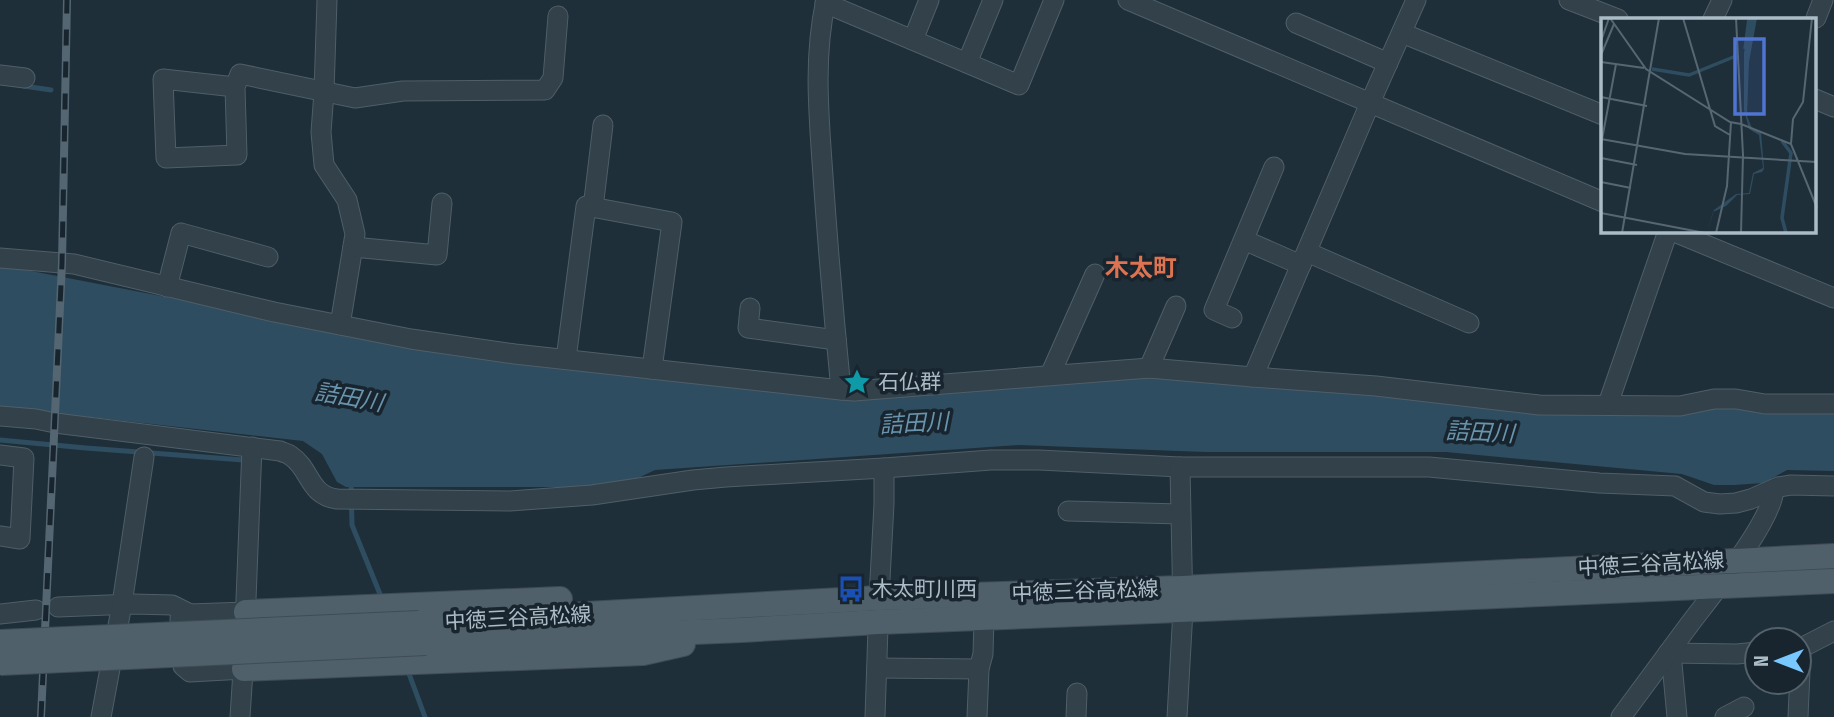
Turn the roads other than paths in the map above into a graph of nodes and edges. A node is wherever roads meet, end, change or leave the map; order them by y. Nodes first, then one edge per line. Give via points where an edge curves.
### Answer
1 (327, 0) edge
2 (929, 0) edge
3 (993, 0) edge
4 (1054, 0) edge
5 (1128, 0) edge
6 (1416, 0) edge
7 (1569, 0) edge
8 (1722, 0) edge
9 (825, 1) edge
10 (558, 16) dead end
11 (1615, 18) edge
12 (1713, 18) edge
13 (1296, 23) dead end
14 (1402, 33) junction
15 (913, 40) junction
16 (967, 63) junction
17 (1388, 63) junction
18 (0, 75) edge
19 (25, 78) dead end
20 (235, 87) junction
21 (324, 92) junction
22 (1816, 99) edge
23 (1370, 103) junction
24 (1834, 107) edge
25 (1601, 114) edge
26 (603, 125) dead end
27 (1274, 167) dead end
28 (1601, 201) edge
29 (442, 203) dead end
30 (593, 208) junction
31 (1669, 233) edge
32 (1675, 233) edge
33 (1244, 240) junction
34 (353, 247) junction
35 (268, 257) dead end
36 (0, 258) edge
37 (1304, 258) junction
38 (1094, 274) dead end
39 (167, 287) junction
40 (1834, 298) edge
41 (1176, 306) dead end
42 (1232, 318) dead end
43 (1469, 323) dead end
44 (340, 325) junction
45 (748, 325) dead end
46 (836, 340) junction
47 (566, 359) junction
48 (1149, 368) junction
49 (652, 369) junction
50 (1050, 375) junction
51 (1253, 377) junction
52 (841, 390) junction
53 (1608, 404) junction
54 (1834, 404) edge
55 (0, 416) edge
56 (252, 447) junction
57 (0, 455) edge
58 (144, 457) dead end
59 (1180, 467) junction
60 (884, 468) junction
61 (1834, 485) edge
62 (1774, 489) junction
63 (1068, 511) dead end
64 (1180, 514) junction
65 (0, 536) edge
66 (1834, 556) edge
67 (1737, 560) junction
68 (1834, 581) edge
69 (1719, 585) junction
70 (1183, 599) junction
71 (122, 604) junction
72 (58, 607) dead end
73 (723, 607) junction
74 (36, 610) dead end
75 (878, 610) junction
76 (246, 612) junction
77 (0, 614) edge
78 (190, 614) junction
79 (984, 618) junction
80 (0, 626) edge
81 (741, 630) junction
82 (1834, 631) edge
83 (423, 633) junction
84 (0, 642) edge
85 (1813, 642) edge
86 (1670, 653) junction
87 (1743, 653) edge
88 (0, 663) edge
89 (0, 668) edge
90 (877, 668) junction
91 (244, 669) junction
92 (979, 669) junction
93 (1077, 693) dead end
94 (1799, 696) edge
95 (1744, 707) dead end
96 (101, 717) edge
97 (240, 717) edge
98 (875, 717) edge
99 (977, 717) edge
100 (1076, 717) edge
101 (1177, 717) edge
102 (1621, 717) edge
103 (1676, 717) edge
104 (1725, 717) edge
105 (1798, 717) edge

1 - 21 street
2 - 15 street
3 - 16 street
4 - 16 street via 1019,85
5 - 23 street
6 - 14 street
7 - 11 street
8 - 12 street
9 - 15 street
9 - 46 street via 818,101
10 - 21 street via 553,78 545,90 403,91 355,98
13 - 17 street
14 - 17 street
14 - 25 street
15 - 16 street
17 - 23 street
18 - 19 street
20 - 20 street via 163,79 166,158 237,155
20 - 21 street via 240,74
21 - 34 street via 324,165 347,200 355,234
22 - 24 street
23 - 28 street
23 - 37 street
26 - 30 street
27 - 33 street
29 - 34 street via 437,255
30 - 47 street via 586,206
30 - 49 street via 672,222
31 - 53 street
32 - 40 street
33 - 37 street
33 - 42 street via 1214,310
34 - 44 street
35 - 39 street via 181,233
36 - 39 street via 74,264
37 - 43 street
37 - 51 street
38 - 50 street
39 - 44 street
41 - 48 street
44 - 47 street
45 - 46 street
46 - 52 street
47 - 49 street
48 - 50 street
48 - 51 street
49 - 52 street
50 - 52 street
51 - 53 street via 1539,405
53 - 54 street via 1680,406 1714,399
55 - 56 street
56 - 60 street via 292,456 317,491 337,499 510,501 715,478
56 - 76 street
57 - 65 street via 24,458 20,539
58 - 71 street
59 - 60 street via 991,460
59 - 62 street via 1429,467 1675,486 1704,502 1720,504
59 - 64 street
60 - 75 street
61 - 62 street
62 - 67 street via 1767,513
63 - 64 street
64 - 70 street
66 - 67 main road, 中徳三谷高松線
67 - 69 street
67 - 70 main road, 中徳三谷高松線
68 - 69 main road, 中徳三谷高松線
69 - 70 main road, 中徳三谷高松線
69 - 86 street
70 - 75 main road, 中徳三谷高松線
70 - 79 main road, 中徳三谷高松線
70 - 101 street
71 - 72 street
71 - 78 street via 172,605
71 - 96 street
73 - 75 main road, 中徳三谷高松線
73 - 76 main road via 678,596
73 - 83 main road, 中徳三谷高松線
74 - 77 street
75 - 79 main road, 中徳三谷高松線
75 - 81 main road, 中徳三谷高松線
75 - 90 street
76 - 78 street
76 - 91 street
78 - 91 street via 180,620 183,666 190,672
79 - 92 street
80 - 89 street via 5,662
81 - 83 main road, 中徳三谷高松線
81 - 91 main road via 643,653
82 - 85 street
83 - 84 main road, 中徳三谷高松線, bridge
83 - 88 main road, 中徳三谷高松線, bridge
86 - 87 street
86 - 102 street
86 - 103 street
90 - 92 street
90 - 98 street
91 - 97 street
92 - 99 street
93 - 100 street
94 - 105 street
95 - 104 street

